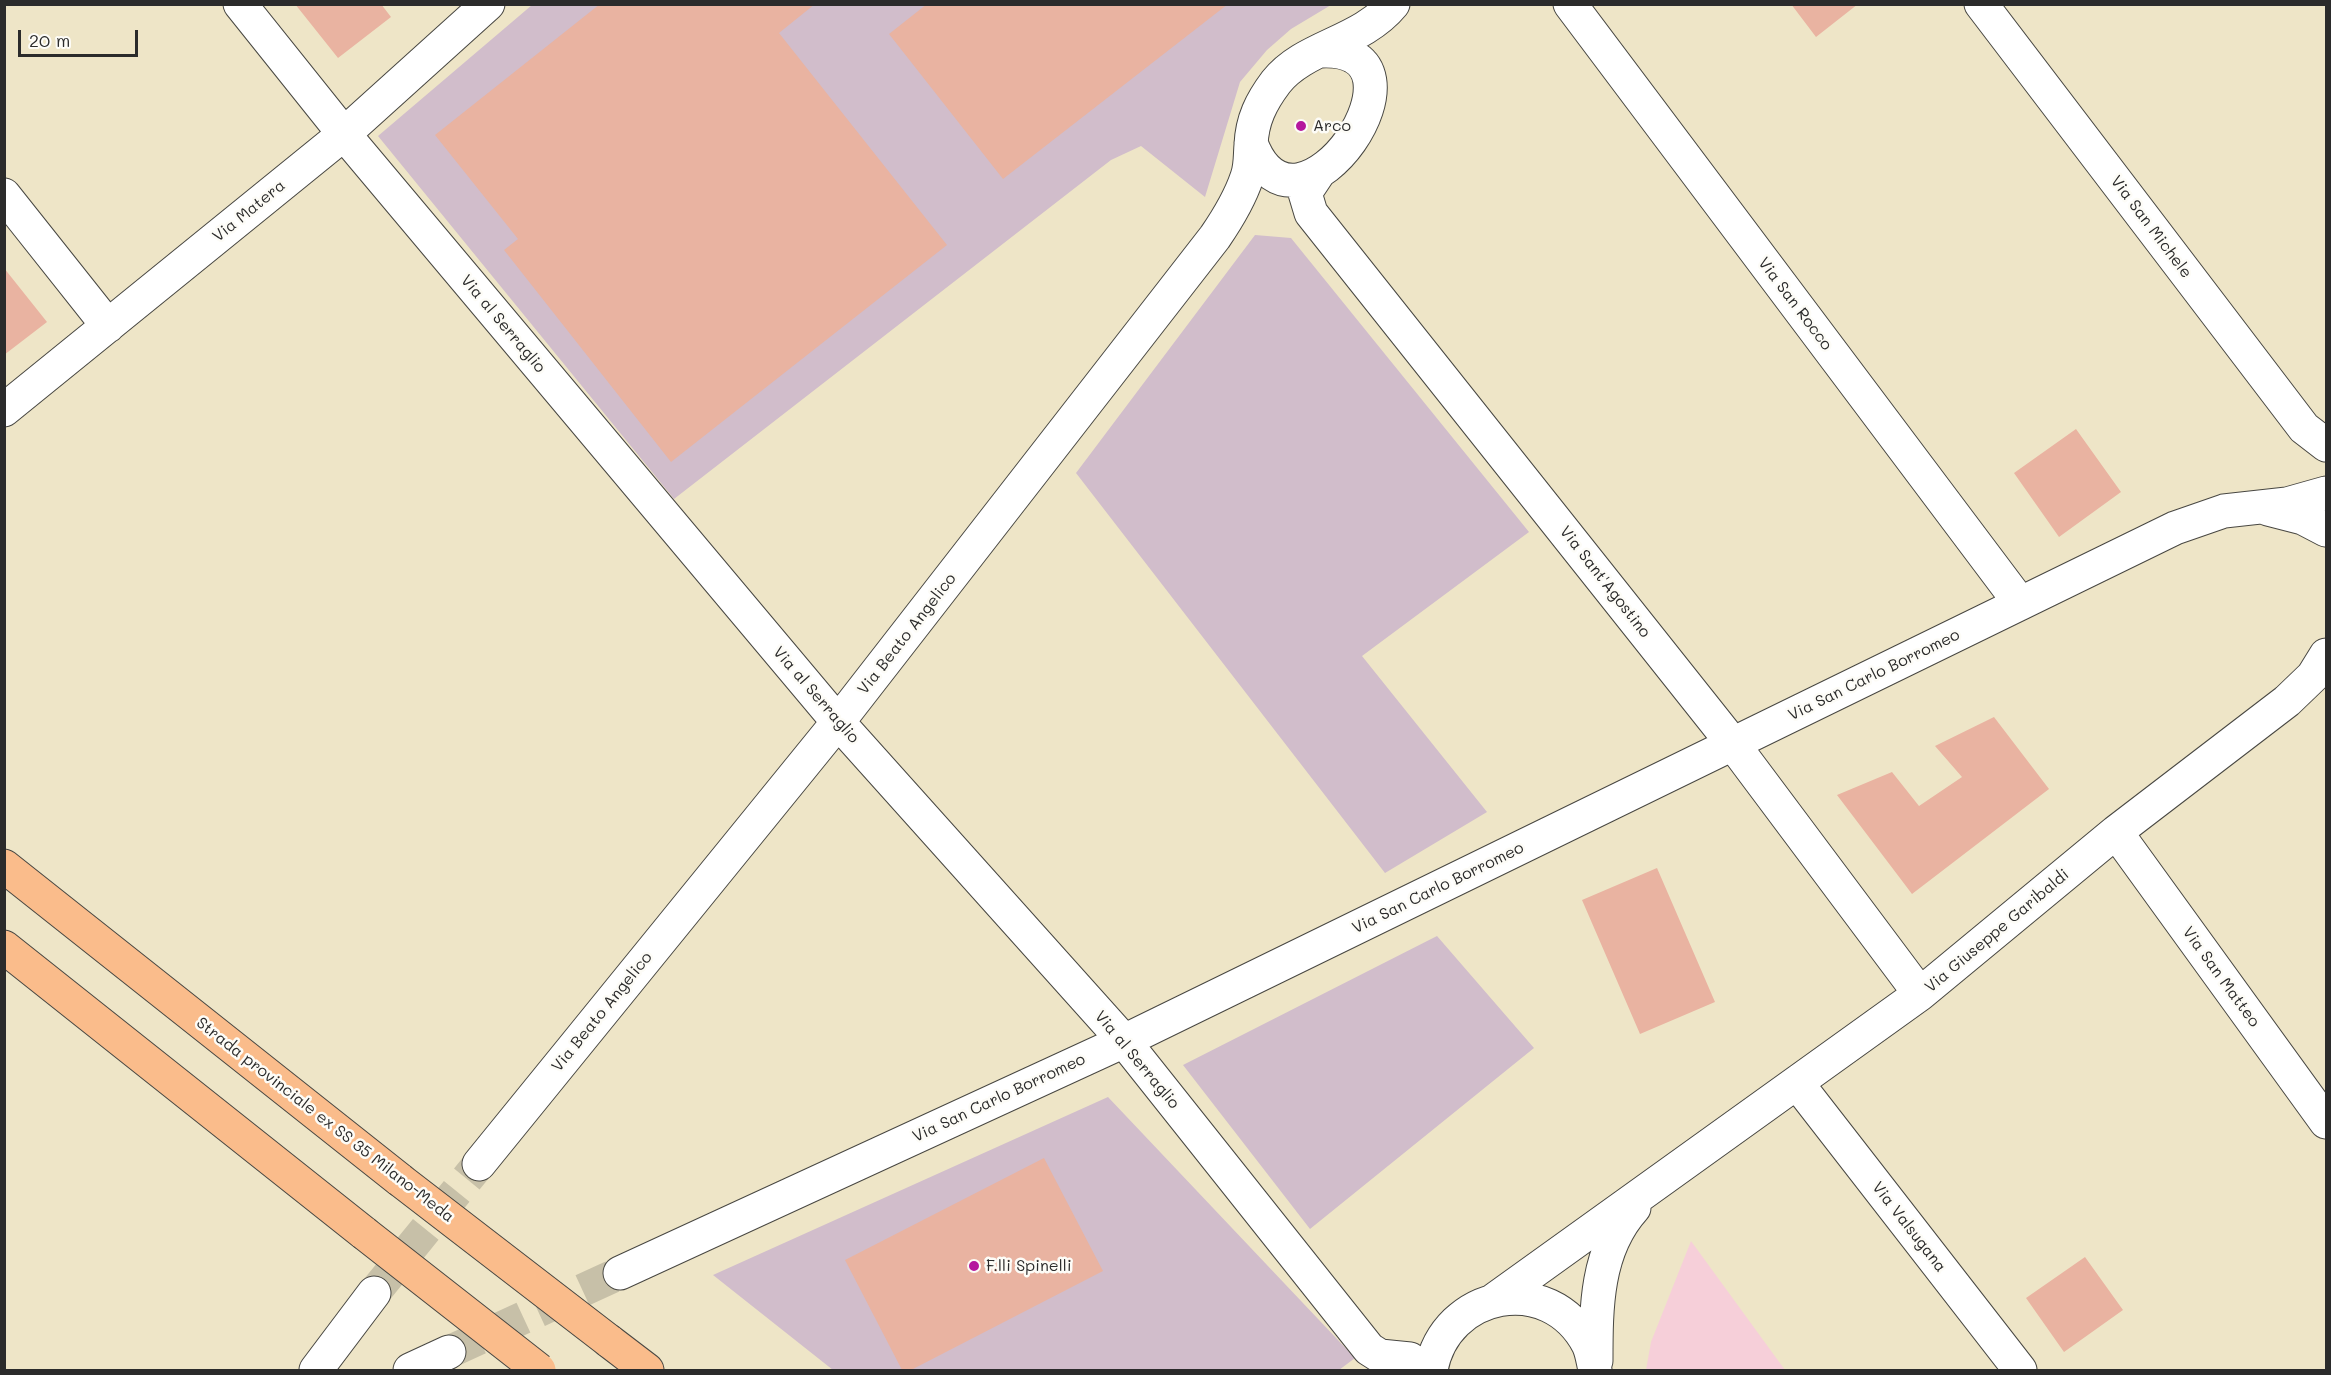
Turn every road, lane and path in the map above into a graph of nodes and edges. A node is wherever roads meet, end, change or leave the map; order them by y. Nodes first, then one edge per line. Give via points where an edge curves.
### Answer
1 (240, 4) edge
2 (488, 4) edge
3 (1394, 4) edge
4 (1570, 4) edge
5 (1981, 4) edge
6 (1321, 51) junction
7 (1367, 70) junction
8 (344, 134) junction
9 (1251, 143) junction
10 (1311, 176) junction
11 (4, 195) edge
12 (1215, 237) junction
13 (108, 326) junction
14 (4, 410) edge
15 (2326, 445) edge
16 (2326, 493) edge
17 (2254, 506) junction
18 (2326, 530) edge
19 (2020, 603) junction
20 (2326, 655) edge
21 (838, 722) junction
22 (1733, 744) junction
23 (2116, 832) junction
24 (4, 866) edge
25 (4, 947) edge
26 (1920, 994) junction
27 (1124, 1041) junction
28 (1797, 1083) junction
29 (2326, 1122) edge
30 (478, 1164) tunnel mouth
31 (1651, 1189) junction
32 (620, 1273) tunnel mouth
33 (374, 1293) tunnel mouth
34 (1494, 1300) junction
35 (449, 1353) tunnel mouth
36 (1412, 1367) edge
37 (316, 1371) edge
38 (410, 1371) edge
39 (539, 1371) edge
40 (647, 1371) edge
41 (1595, 1371) edge
42 (2020, 1371) edge

1 - 8 street, Via al Serraglio
2 - 8 street, Via Matera
3 - 6 street via 1358,34
3 - 7 street via 1370,44
4 - 19 street, Via San Rocco
5 - 15 street, Via San Michele via 2304,428
6 - 7 street via 1338,50 1355,58
6 - 9 street via 1278,80 1257,112
7 - 10 street via 1372,88 1364,121 1332,162
8 - 13 street, Via Matera
8 - 21 street, Via al Serraglio
9 - 10 street via 1256,156 1274,175 1288,180
9 - 12 street, Via Beato Angelico via 1248,176 1231,214
10 - 12 street, Via Beato Angelico via 1254,205
10 - 22 street, Via Sant'Agostino via 1305,193 1311,213
11 - 13 street
12 - 21 street, Via Beato Angelico
13 - 14 street, Via Matera
16 - 17 street, Via San Carlo Borromeo via 2287,504
17 - 18 street, Via San Carlo Borromeo via 2303,518
17 - 19 street, Via San Carlo Borromeo via 2199,518
19 - 22 street, Via San Carlo Borromeo
20 - 23 street, Via Giuseppe Garibaldi via 2313,675 2287,701
21 - 27 street, Via al Serraglio
21 - 30 street, Via Beato Angelico
22 - 26 street, Via Sant'Agostino
22 - 27 street, Via San Carlo Borromeo
23 - 26 street, Via Giuseppe Garibaldi
23 - 29 street, Via San Matteo
24 - 40 highway, Strada provinciale ex SS 35 Milano-Meda, bridge
25 - 39 highway, bridge
26 - 28 street, Via Giuseppe Garibaldi
27 - 32 street, Via San Carlo Borromeo
27 - 36 street, Via al Serraglio via 1369,1349
28 - 31 street, Via Giuseppe Garibaldi
28 - 42 street, Via Valsugana
31 - 34 street
31 - 41 street via 1629,1212 1613,1240 1601,1275
33 - 37 street
34 - 36 street via 1468,1311
34 - 41 street via 1522,1298 1549,1305 1572,1322 1588,1345
35 - 38 street

